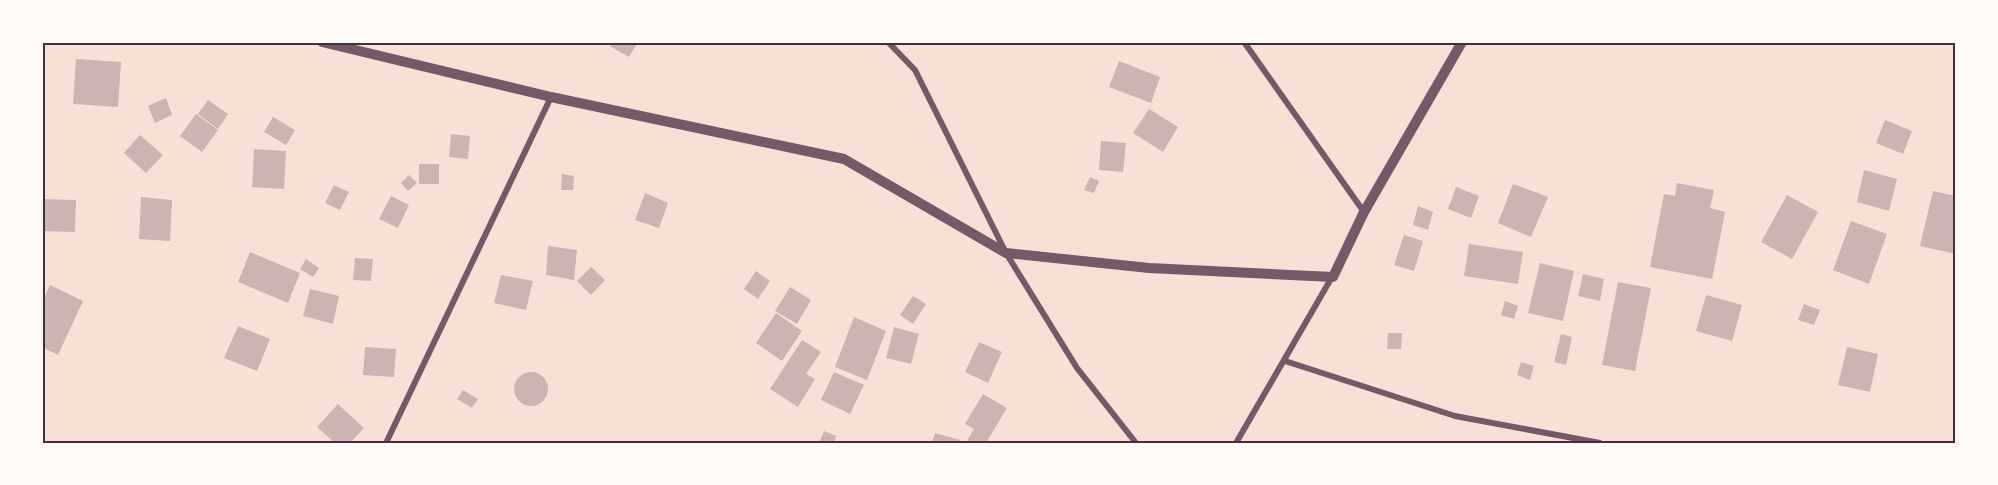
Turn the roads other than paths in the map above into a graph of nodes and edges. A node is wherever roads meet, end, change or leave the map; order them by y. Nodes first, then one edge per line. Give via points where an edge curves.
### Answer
1 (322, 42) edge
2 (888, 42) edge
3 (1244, 42) edge
4 (1462, 42) edge
5 (551, 97) junction
6 (1364, 212) junction
7 (1006, 253) junction
8 (1333, 277) junction
9 (1285, 361) junction
10 (386, 443) edge
11 (1136, 443) edge
12 (1236, 443) edge
13 (1600, 443) edge

1 - 5 street
2 - 7 street via 915,70
3 - 6 street
4 - 6 street
5 - 7 street via 844,159
5 - 10 street
6 - 8 street
7 - 8 street via 1149,268
7 - 11 street via 1077,368
8 - 9 street
9 - 12 street
9 - 13 street via 1455,416

